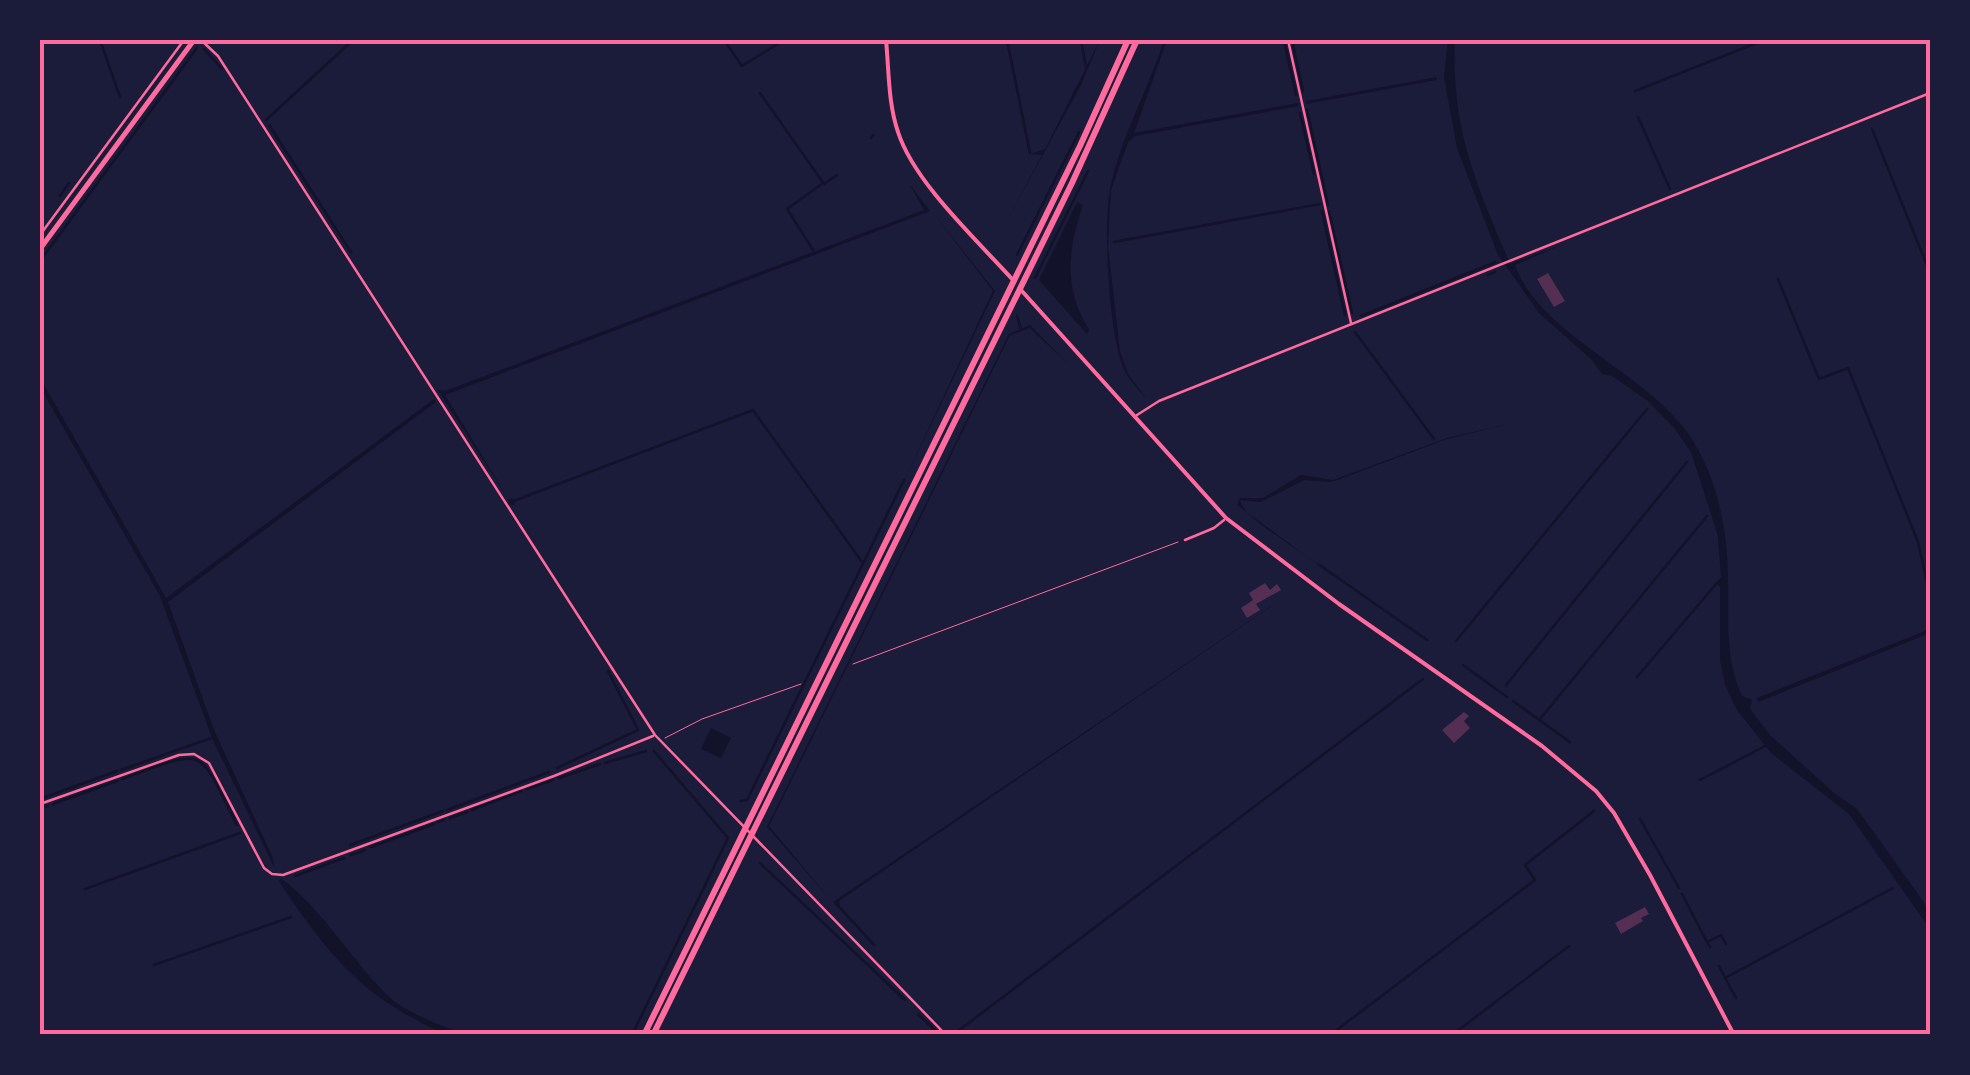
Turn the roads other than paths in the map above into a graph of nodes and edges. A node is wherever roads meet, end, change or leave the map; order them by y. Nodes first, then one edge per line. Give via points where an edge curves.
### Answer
1 (184, 40) edge
2 (198, 40) edge
3 (886, 40) edge
4 (1128, 40) edge
5 (1136, 40) edge
6 (1288, 40) edge
7 (1930, 93) edge
8 (40, 235) edge
9 (40, 249) edge
10 (1352, 324) junction
11 (1136, 416) junction
12 (1226, 518) junction
13 (1186, 540) road end
14 (655, 735) junction
15 (40, 804) edge
16 (644, 1035) edge
17 (653, 1035) edge
18 (946, 1035) edge
19 (1734, 1035) edge

1 - 8 street
2 - 9 main road
2 - 14 street via 218,56
3 - 11 street via 894,118 906,152
4 - 16 highway
5 - 17 highway
6 - 10 street
7 - 10 street
10 - 11 street
11 - 12 street
12 - 13 street
12 - 19 street via 1599,794 1650,874
14 - 15 street via 283,875 262,865 210,765 196,754
14 - 18 street

